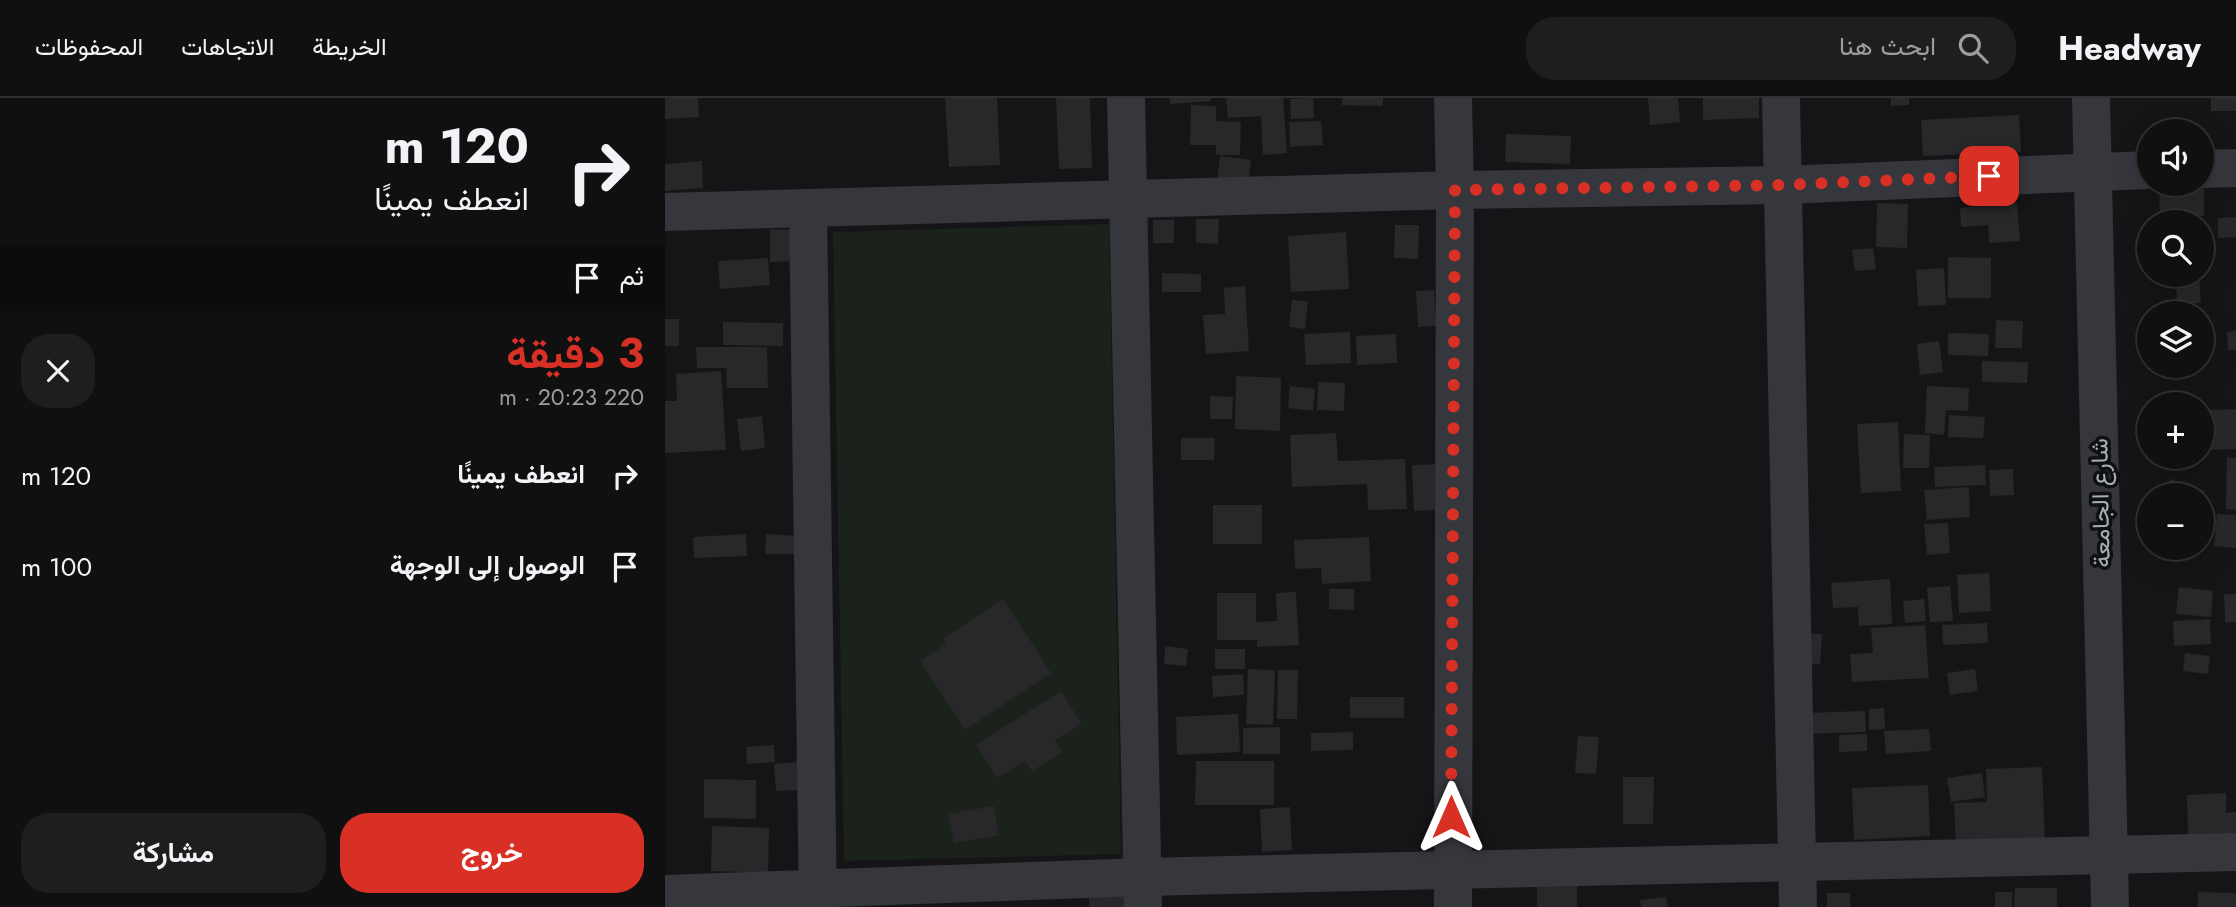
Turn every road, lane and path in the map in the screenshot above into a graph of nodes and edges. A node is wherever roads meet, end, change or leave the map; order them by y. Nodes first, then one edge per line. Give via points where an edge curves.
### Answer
1 (1126, 98) edge
2 (1453, 98) edge
3 (1781, 98) edge
4 (2091, 98) edge
5 (2236, 168) edge
6 (2214, 169) edge
7 (2137, 170) edge
8 (2092, 171) junction
9 (1783, 185) junction
10 (1455, 190) junction
11 (1130, 198) junction
12 (808, 209) junction
13 (665, 212) edge
14 (2236, 852) edge
15 (2108, 854) junction
16 (1797, 863) junction
17 (1452, 889) edge
18 (1143, 892) edge
19 (665, 894) edge
20 (818, 897) edge
21 (1798, 907) edge
22 (2110, 907) edge

1 - 11 street
2 - 10 street
3 - 9 street
4 - 8 street, شارع الجامعة
5 - 6 street
7 - 8 street
8 - 9 street
8 - 15 street, شارع الجامعة
9 - 10 street
9 - 16 street
10 - 11 street
10 - 17 street
11 - 12 street
11 - 18 street
12 - 13 street
12 - 20 street
14 - 15 street
15 - 16 street
15 - 22 street, شارع الجامعة
16 - 17 street
16 - 21 street
17 - 18 street
18 - 20 street
19 - 20 street

